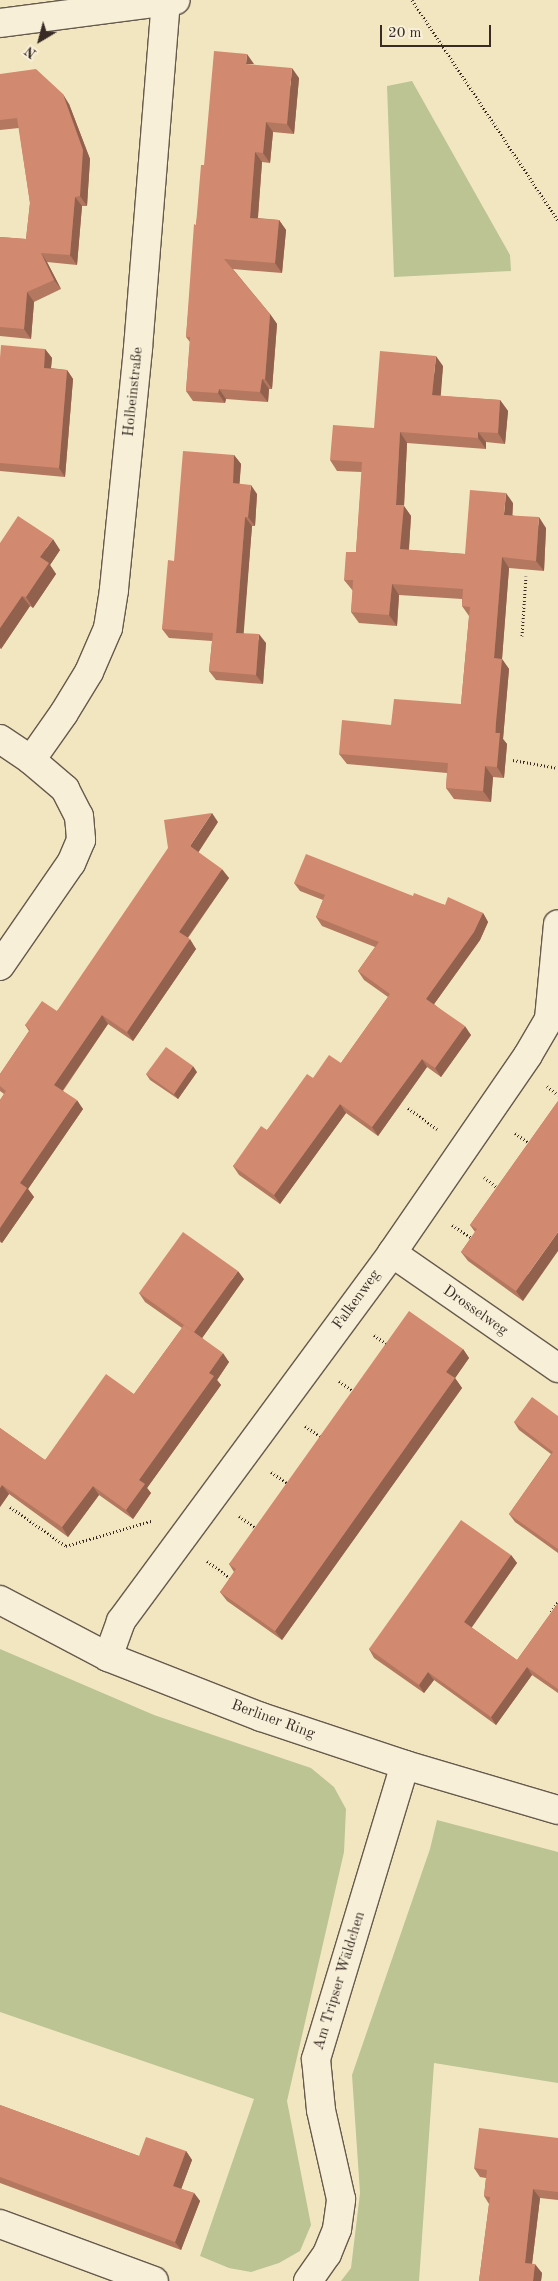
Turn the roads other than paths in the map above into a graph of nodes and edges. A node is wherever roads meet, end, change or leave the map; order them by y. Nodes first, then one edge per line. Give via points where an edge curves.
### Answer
1 (171, 1) edge
2 (0, 23) edge
3 (0, 739) edge
4 (31, 760) junction
5 (558, 924) edge
6 (0, 966) edge
7 (554, 1021) edge
8 (392, 1253) junction
9 (558, 1368) edge
10 (0, 1600) edge
11 (108, 1657) junction
12 (405, 1765) junction
13 (558, 1810) edge
14 (0, 2224) edge
15 (154, 2281) edge
16 (308, 2281) edge

1 - 2 street
1 - 4 street, Holbeinstraße via 108,628 89,672
3 - 4 street
4 - 6 street via 65,789 79,816 81,840 71,863
5 - 7 street, Falkenweg
7 - 8 street, Falkenweg
8 - 9 street, Drosselweg
8 - 11 street, Falkenweg via 121,1621
10 - 11 street, Berliner Ring
11 - 12 street, Berliner Ring via 261,1717
12 - 13 street, Berliner Ring
12 - 16 street, Am Tripser Wäldchen via 316,2059 322,2110 341,2199 337,2229 327,2254
14 - 15 street

